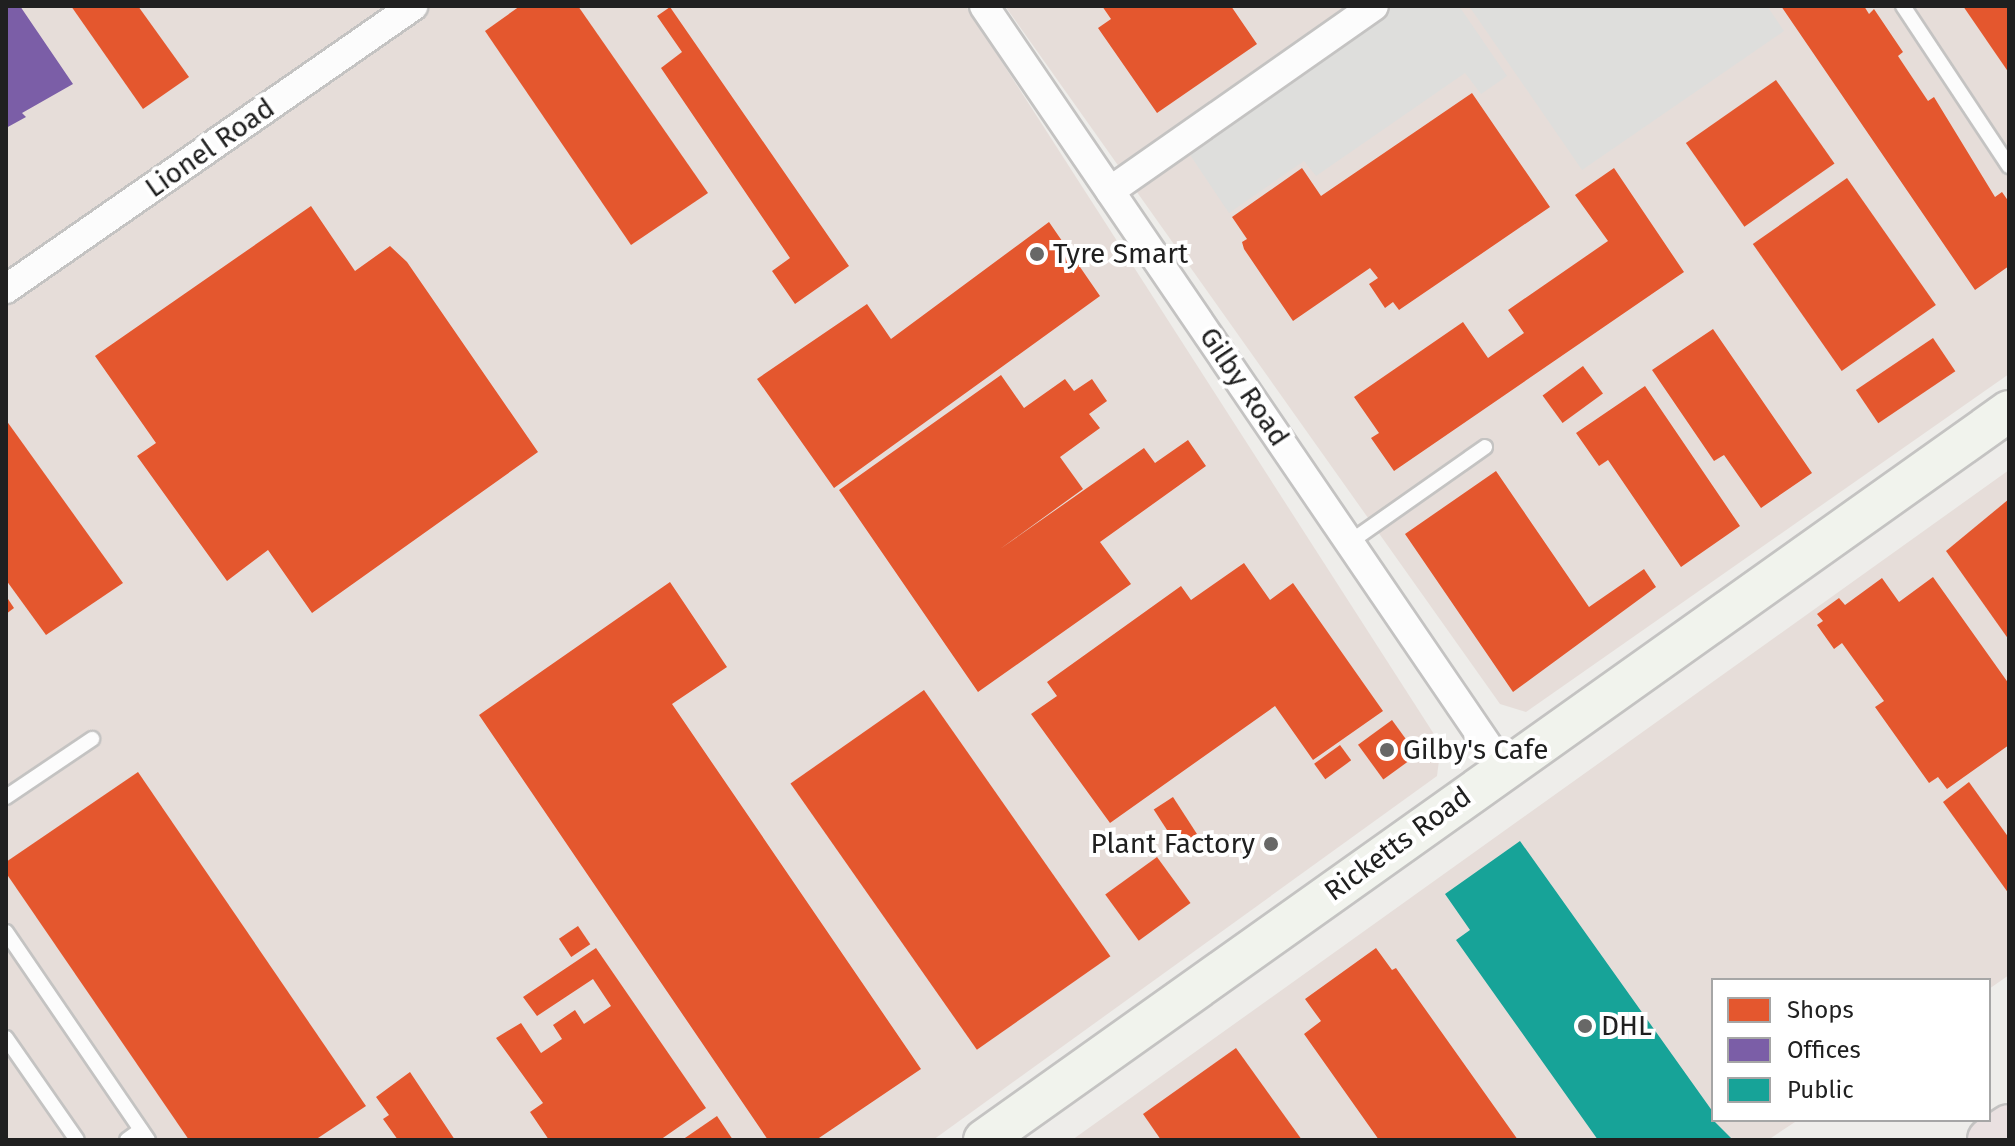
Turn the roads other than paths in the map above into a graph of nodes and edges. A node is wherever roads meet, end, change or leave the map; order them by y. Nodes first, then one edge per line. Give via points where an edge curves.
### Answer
1 (413, 6) edge
2 (984, 6) edge
3 (1374, 6) edge
4 (1903, 6) edge
5 (2009, 166) edge
6 (1110, 191) junction
7 (6, 289) edge
8 (2009, 411) edge
9 (1485, 447) dead end
10 (1350, 542) junction
11 (92, 739) dead end
12 (1503, 768) junction
13 (6, 797) edge
14 (6, 932) edge
15 (6, 1038) edge
16 (2009, 1127) edge
17 (145, 1135) edge
18 (77, 1140) edge
19 (127, 1140) edge
20 (984, 1140) edge
21 (1990, 1140) edge

1 - 7 street, Lionel Road
2 - 6 street, Gilby Road
3 - 6 street
4 - 5 lane
6 - 10 street, Gilby Road
8 - 12 street, Ricketts Road
9 - 10 lane
10 - 12 street, Gilby Road
11 - 13 lane
12 - 20 street, Ricketts Road
14 - 17 lane
15 - 18 lane
16 - 21 highway
17 - 19 lane

